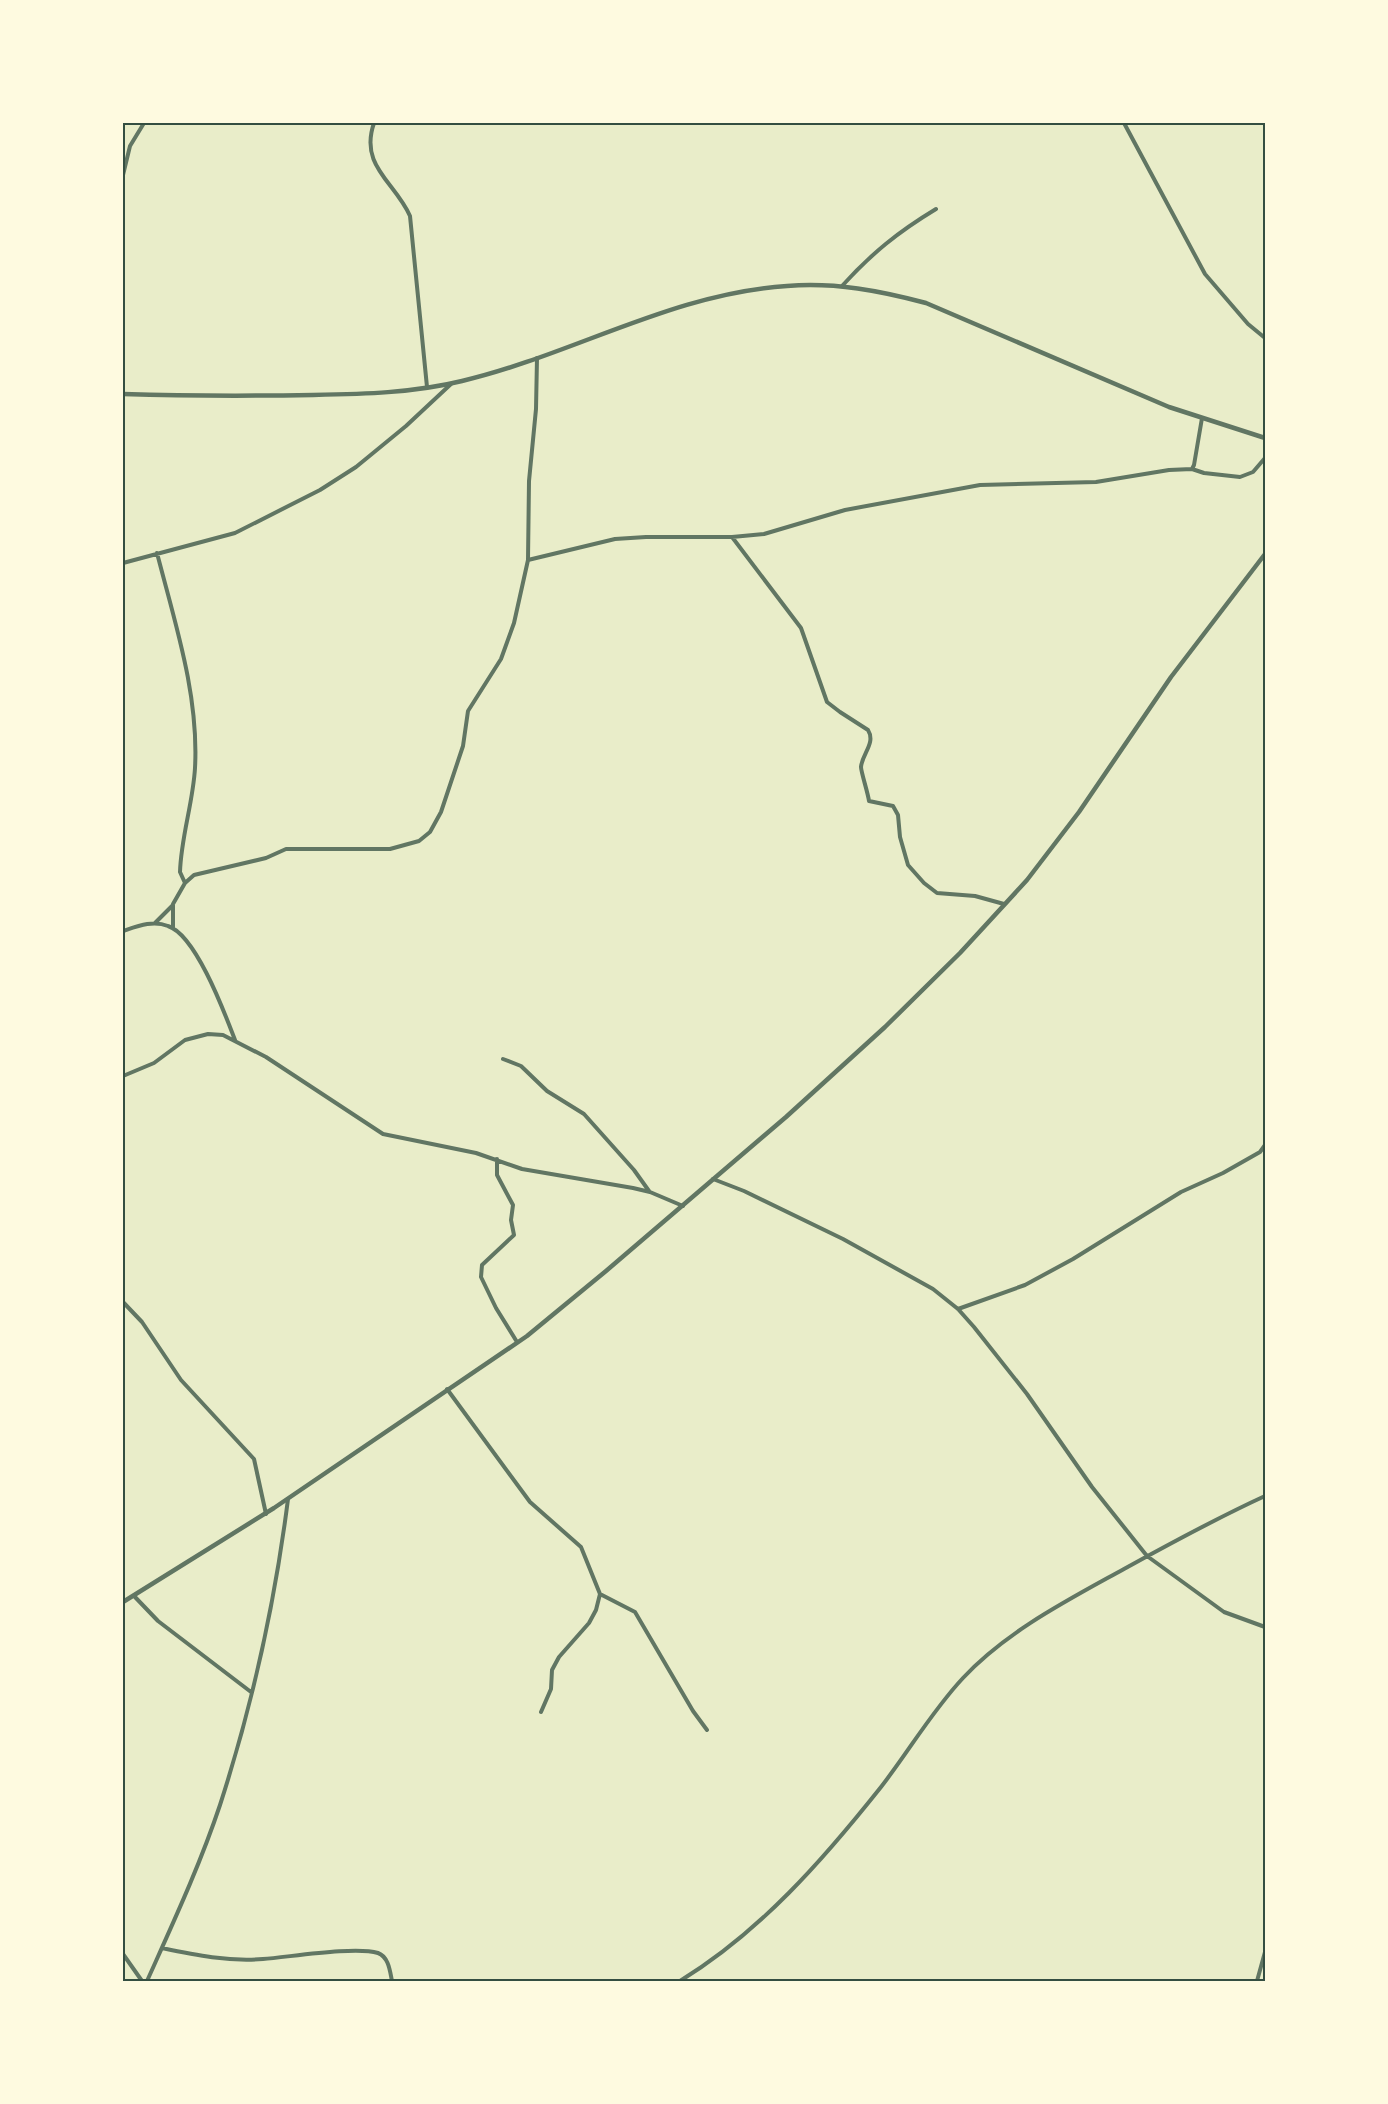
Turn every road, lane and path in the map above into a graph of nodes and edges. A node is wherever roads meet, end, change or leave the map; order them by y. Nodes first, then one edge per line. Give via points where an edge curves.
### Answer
1 (144, 123) edge
2 (374, 123) edge
3 (1124, 123) edge
4 (123, 175) edge
5 (936, 209) dead end
6 (842, 286) junction
7 (1265, 338) edge
8 (537, 358) junction
9 (452, 383) junction
10 (427, 387) junction
11 (123, 394) edge
12 (1202, 418) junction
13 (1265, 438) edge
14 (1265, 458) edge
15 (1191, 469) junction
16 (732, 537) junction
17 (157, 553) junction
18 (1265, 554) edge
19 (528, 560) junction
20 (123, 564) edge
21 (185, 883) junction
22 (173, 904) junction
23 (1004, 904) junction
24 (154, 924) junction
25 (174, 928) junction
26 (123, 932) edge
27 (236, 1041) junction
28 (502, 1059) dead end
29 (123, 1076) edge
30 (1265, 1145) edge
31 (497, 1160) junction
32 (712, 1178) junction
33 (650, 1192) junction
34 (682, 1206) junction
35 (123, 1302) edge
36 (958, 1309) junction
37 (517, 1342) junction
38 (447, 1389) junction
39 (1265, 1496) edge
40 (288, 1499) junction
41 (266, 1514) junction
42 (1147, 1556) junction
43 (600, 1594) junction
44 (135, 1597) junction
45 (123, 1602) edge
46 (1265, 1628) edge
47 (251, 1692) junction
48 (541, 1712) dead end
49 (707, 1730) dead end
50 (162, 1948) junction
51 (1265, 1952) edge
52 (123, 1954) edge
53 (142, 1981) edge
54 (147, 1981) edge
55 (392, 1981) edge
56 (680, 1981) edge
57 (1257, 1981) edge

1 - 4 street via 130,146
2 - 10 street via 370,150 379,171 410,216
3 - 7 street via 1205,274
5 - 6 street via 901,230
6 - 8 street via 787,286 731,294 645,318
6 - 12 street via 926,303
8 - 9 street
8 - 19 street
9 - 10 street
9 - 17 street via 398,433 320,490 235,533
10 - 11 street via 399,392 266,396
12 - 13 street
12 - 15 street
14 - 15 street via 1253,472 1240,477
15 - 16 street via 1096,482 980,485 844,510 764,534
16 - 19 street via 615,539
16 - 23 street via 801,628 827,702 871,734 861,768 869,801 893,806 908,865 937,893 975,896
17 - 20 street
17 - 21 street via 183,652 192,707 195,768 180,865
18 - 23 street via 1171,677 1079,812
19 - 21 street via 514,623 501,659 468,711 463,746 441,812 430,832 419,842 390,849 286,849 266,858 194,875
21 - 22 street
22 - 24 street
22 - 25 street
23 - 32 street via 885,1027
24 - 25 street
24 - 26 street
25 - 27 street via 181,933 217,993
27 - 29 street via 208,1034 185,1040 154,1063
27 - 31 street via 383,1134
28 - 33 street via 521,1066 547,1091 584,1114
30 - 36 street via 1260,1152 1181,1192 1025,1285
31 - 33 street via 522,1169
31 - 37 street via 497,1175 513,1205 514,1235 482,1265 481,1277
32 - 34 street
32 - 36 street via 843,1239 933,1289
33 - 34 street
34 - 37 street
35 - 41 street via 142,1322 181,1380 254,1460
36 - 42 street via 1027,1394 1072,1460
37 - 38 street
38 - 40 street
38 - 43 street via 530,1502 581,1547
39 - 42 street
40 - 41 street
40 - 47 street via 280,1562
41 - 44 street
42 - 46 street via 1224,1612
42 - 56 street via 1008,1638 963,1678 882,1786 807,1872 733,1945
43 - 48 street via 589,1623 552,1670 551,1689
43 - 49 street via 635,1612
44 - 45 street
44 - 47 street via 158,1621
47 - 50 street via 219,1806
50 - 54 street
50 - 55 street via 231,1960 362,1951 387,1960
51 - 57 street
52 - 53 street

